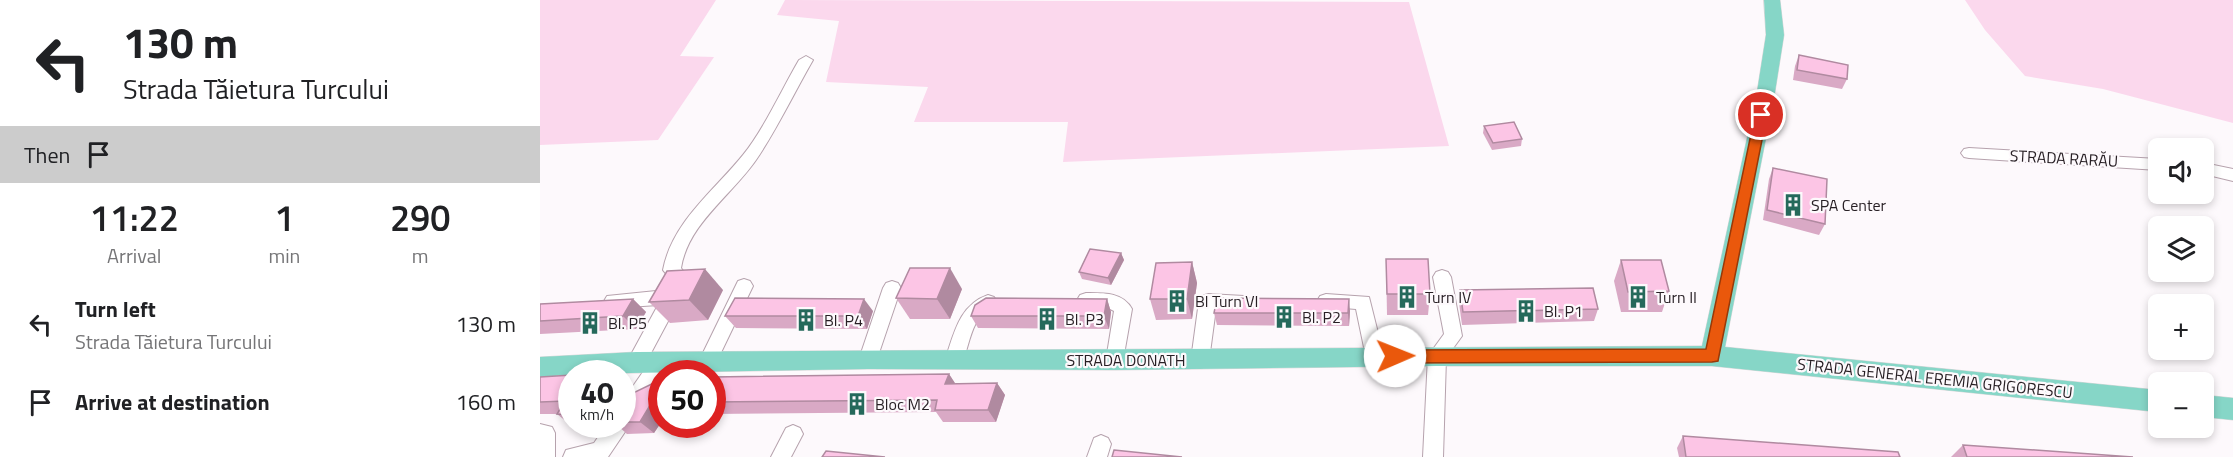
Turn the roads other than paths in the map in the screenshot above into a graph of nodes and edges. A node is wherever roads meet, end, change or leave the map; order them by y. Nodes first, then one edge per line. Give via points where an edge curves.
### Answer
1 (1773, 0) edge
2 (806, 60) dead end
3 (1969, 153) dead end
4 (2148, 164) edge
5 (2214, 171) edge
6 (2233, 175) edge
7 (1442, 277) dead end
8 (744, 286) dead end
9 (892, 288) dead end
10 (671, 297) junction
11 (1004, 300) edge
12 (1071, 300) edge
13 (1255, 301) edge
14 (1303, 301) edge
15 (600, 302) edge
16 (1437, 356) junction
17 (1712, 356) junction
18 (1375, 357) junction
19 (868, 358) junction
20 (708, 360) edge
21 (954, 360) junction
22 (1115, 360) junction
23 (1200, 360) junction
24 (726, 361) edge
25 (636, 362) joint
26 (648, 362) edge
27 (558, 366) edge
28 (540, 367) edge
29 (648, 381) edge
30 (636, 399) edge
31 (2148, 400) edge
32 (2214, 407) edge
33 (2233, 409) edge
34 (540, 433) edge
35 (793, 434) dead end
36 (609, 438) edge
37 (598, 454) edge
38 (545, 457) edge
39 (573, 457) edge
40 (781, 457) edge
41 (1433, 457) edge

1 - 17 main road via 1775,34 1766,92
2 - 10 street via 750,157 689,228 675,252 672,270 681,280
3 - 4 street, STRADA RARĂU
5 - 6 street
7 - 16 street via 1453,336
8 - 20 street
9 - 19 street
10 - 15 street
10 - 25 street
11 - 21 street via 981,304 973,312
12 - 22 street via 1105,300 1123,309
13 - 23 street via 1208,301
14 - 18 street via 1362,302
16 - 17 main road, STRADA DONATH
16 - 18 main road, STRADA DONATH
16 - 41 street
17 - 31 main road, STRADA GENERAL EREMIA GRIGORESCU
18 - 23 main road, STRADA DONATH
19 - 21 main road, STRADA DONATH
19 - 24 main road, STRADA DONATH
21 - 22 main road, STRADA DONATH
22 - 23 main road, STRADA DONATH
25 - 26 main road, STRADA DONATH
27 - 28 main road, STRADA DONATH
29 - 30 street
32 - 33 main road
34 - 38 street via 545,433
35 - 40 street
36 - 37 street
37 - 39 street

